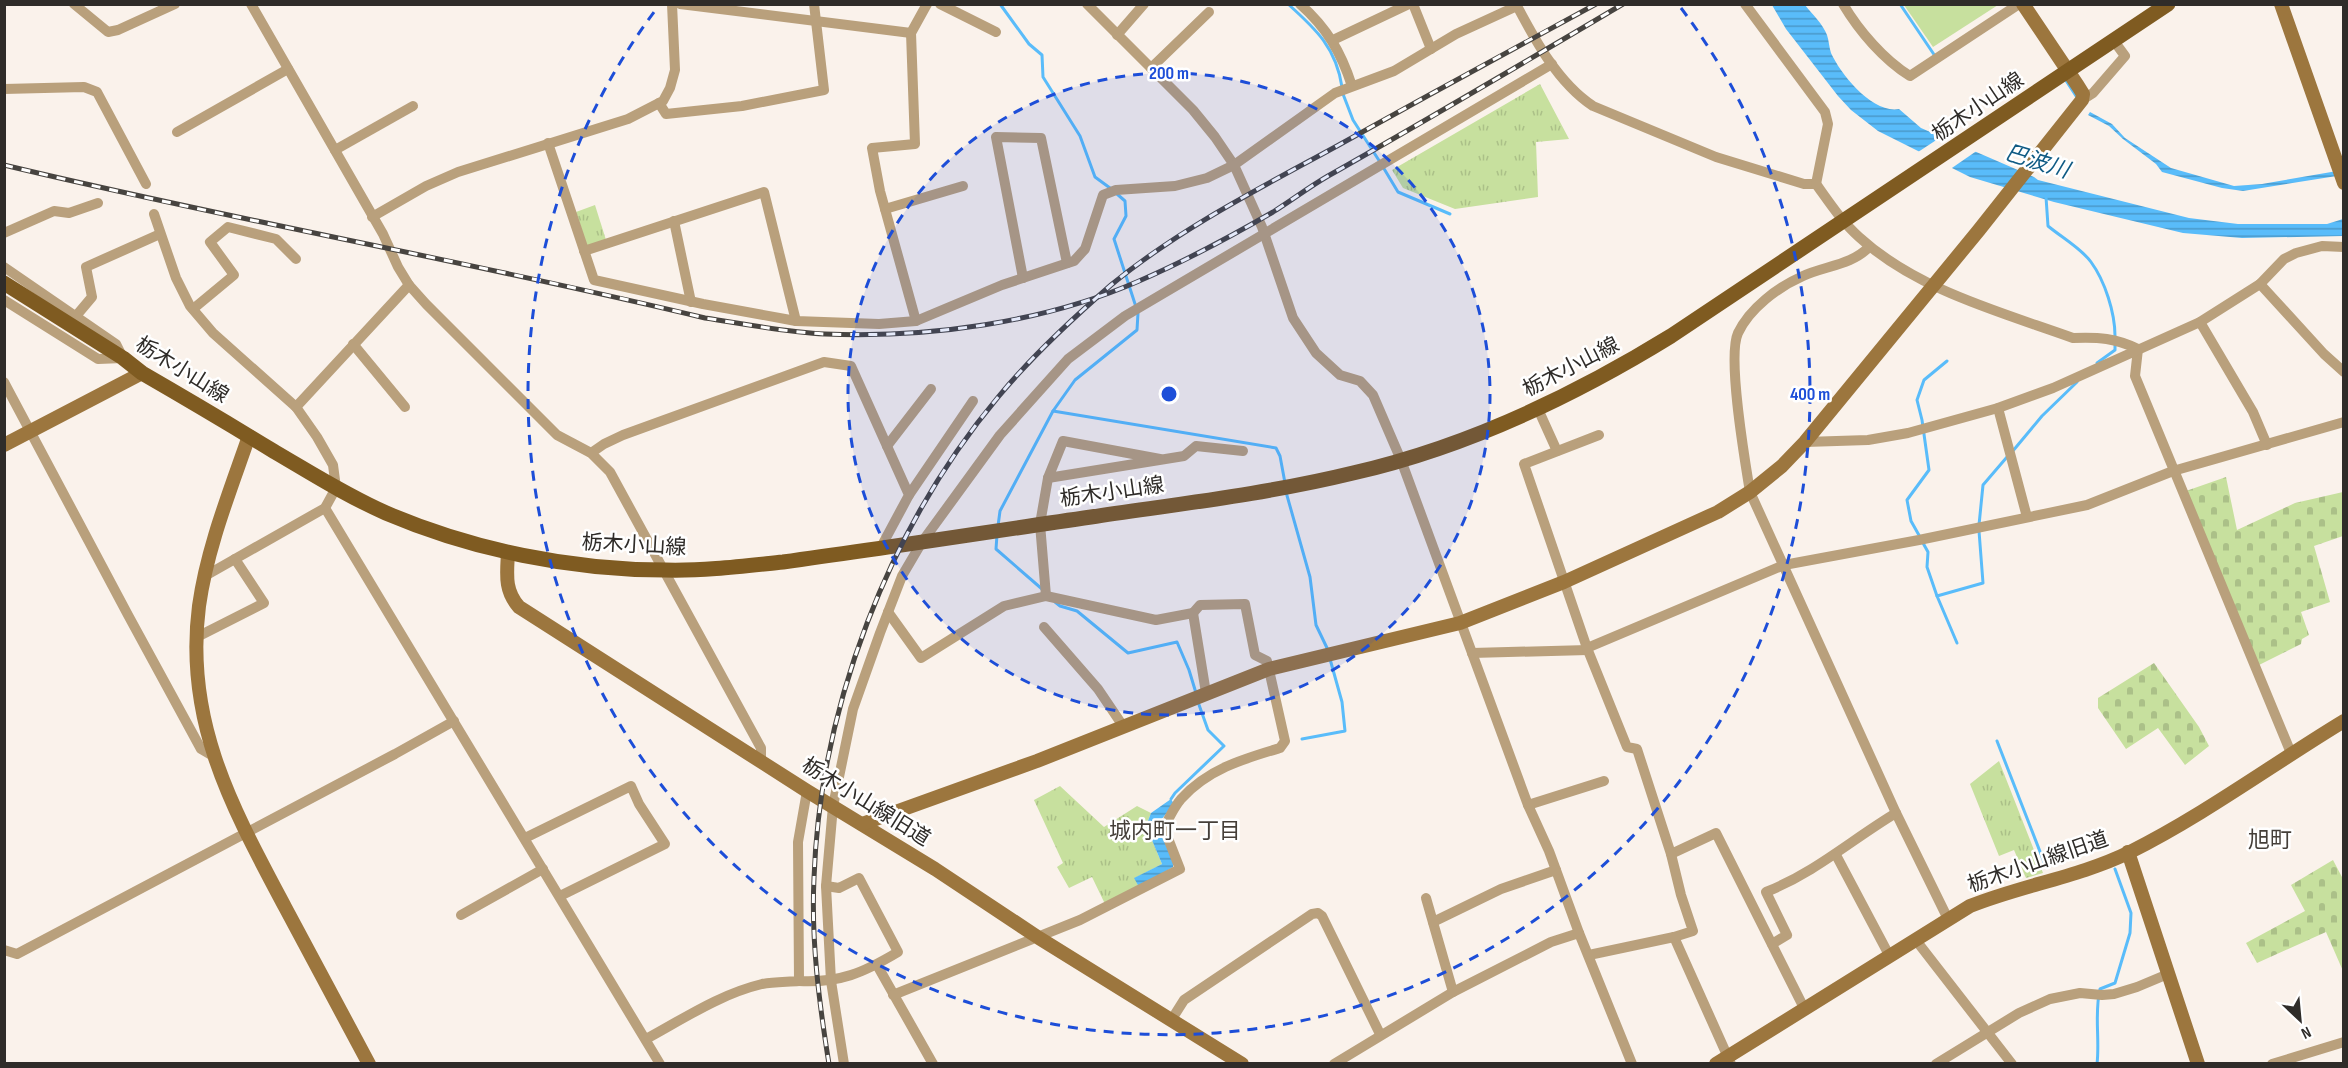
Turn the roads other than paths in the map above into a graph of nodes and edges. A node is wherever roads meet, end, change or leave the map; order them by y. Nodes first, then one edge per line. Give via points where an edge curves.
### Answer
1 (74, 4) edge
2 (175, 4) edge
3 (250, 4) edge
4 (672, 4) edge
5 (680, 4) edge
6 (814, 4) edge
7 (927, 4) edge
8 (940, 4) edge
9 (1144, 4) edge
10 (1300, 4) edge
11 (1408, 4) edge
12 (1413, 4) edge
13 (1745, 4) edge
14 (1843, 4) edge
15 (2019, 4) edge
16 (2023, 4) edge
17 (2168, 4) edge
18 (2281, 4) edge
19 (1516, 5) edge
20 (707, 6) edge
21 (1095, 7) edge
22 (1209, 12) dead end
23 (815, 20) junction
24 (996, 32) dead end
25 (911, 33) junction
26 (1117, 35) junction
27 (1333, 40) junction
28 (2114, 41) junction
29 (1431, 49) junction
30 (1552, 64) junction
31 (1151, 68) junction
32 (288, 69) junction
33 (2068, 71) junction
34 (1352, 86) junction
35 (4, 89) edge
36 (2082, 100) junction
37 (659, 103) junction
38 (412, 106) dead end
39 (177, 132) dead end
40 (548, 143) junction
41 (335, 150) junction
42 (1234, 165) junction
43 (2341, 176) edge
44 (146, 184) dead end
45 (1816, 184) junction
46 (963, 186) dead end
47 (98, 203) dead end
48 (885, 209) junction
49 (154, 214) dead end
50 (372, 217) junction
51 (674, 221) junction
52 (1844, 222) junction
53 (4, 233) edge
54 (160, 234) junction
55 (1265, 234) junction
56 (1869, 247) junction
57 (2343, 247) edge
58 (584, 251) junction
59 (296, 259) dead end
60 (1067, 263) junction
61 (4, 267) edge
62 (1023, 278) junction
63 (1760, 278) junction
64 (4, 283) edge
65 (2260, 284) junction
66 (409, 285) junction
67 (1934, 286) junction
68 (1774, 294) junction
69 (4, 300) edge
70 (691, 302) junction
71 (193, 309) junction
72 (76, 316) junction
73 (796, 321) junction
74 (916, 321) junction
75 (2200, 322) junction
76 (354, 344) junction
77 (2138, 349) junction
78 (123, 358) junction
79 (2343, 372) edge
80 (142, 373) junction
81 (4, 382) edge
82 (931, 389) dead end
83 (973, 402) dead end
84 (296, 407) junction
85 (405, 407) dead end
86 (1998, 408) junction
87 (1538, 409) junction
88 (2343, 422) edge
89 (31, 432) junction
90 (1599, 435) dead end
91 (249, 436) junction
92 (1805, 442) junction
93 (2267, 445) junction
94 (4, 446) edge
95 (887, 446) junction
96 (1242, 451) dead end
97 (1557, 452) junction
98 (591, 453) junction
99 (1160, 459) junction
100 (1401, 460) junction
101 (2172, 471) junction
102 (1048, 478) junction
103 (336, 488) junction
104 (1750, 492) junction
105 (909, 495) junction
106 (325, 508) junction
107 (2027, 517) junction
108 (1040, 524) junction
109 (922, 542) junction
110 (880, 549) junction
111 (508, 552) junction
112 (235, 559) junction
113 (1784, 565) junction
114 (664, 570) junction
115 (205, 576) junction
116 (1564, 582) junction
117 (1046, 596) junction
118 (888, 612) junction
119 (1193, 613) junction
120 (1460, 623) junction
121 (1044, 627) dead end
122 (197, 638) junction
123 (1588, 649) junction
124 (1472, 653) junction
125 (1269, 669) junction
126 (1206, 693) junction
127 (454, 721) junction
128 (2343, 721) edge
129 (1123, 726) junction
130 (2291, 753) junction
131 (213, 756) junction
132 (761, 761) junction
133 (1604, 781) dead end
134 (807, 791) junction
135 (1528, 805) junction
136 (833, 806) junction
137 (1896, 813) junction
138 (862, 824) junction
139 (246, 834) junction
140 (525, 838) junction
141 (2128, 852) junction
142 (1671, 854) junction
143 (1836, 855) junction
144 (543, 869) junction
145 (1556, 870) junction
146 (826, 886) junction
147 (560, 896) junction
148 (1426, 898) dead end
149 (461, 915) dead end
150 (1948, 919) junction
151 (1433, 922) junction
152 (1579, 933) junction
153 (1674, 937) junction
154 (1039, 938) junction
155 (1915, 939) junction
156 (1772, 944) junction
157 (4, 950) edge
158 (1890, 955) junction
159 (1589, 956) junction
160 (877, 965) junction
161 (2168, 974) junction
162 (799, 981) junction
163 (831, 981) junction
164 (1454, 992) junction
165 (893, 995) junction
166 (1804, 1008) junction
167 (1172, 1019) junction
168 (1989, 1033) junction
169 (1380, 1034) junction
170 (646, 1039) junction
171 (2343, 1042) edge
172 (1725, 1061) edge
173 (369, 1064) edge
174 (660, 1064) edge
175 (844, 1064) edge
176 (933, 1064) edge
177 (1242, 1064) edge
178 (1334, 1064) edge
179 (1632, 1064) edge
180 (1936, 1064) edge
181 (2012, 1064) edge
182 (2199, 1064) edge
183 (2272, 1064) edge

1 - 2 street via 108,32
3 - 32 street
4 - 37 street via 675,70 670,88
5 - 20 street
6 - 23 street
7 - 25 street
8 - 24 street
9 - 26 street
10 - 27 street
11 - 27 street
12 - 29 street
13 - 45 street via 1825,112 1828,124
14 - 15 street via 1897,68 1910,76
16 - 33 street
17 - 28 main road, 栃木小山線
18 - 43 street
19 - 29 street
19 - 30 street
20 - 23 street
21 - 26 street
22 - 31 street
23 - 25 street
23 - 37 street via 824,90 741,106 666,114
25 - 48 street via 915,144 872,148
26 - 31 street
27 - 34 street
28 - 33 main road, 栃木小山線
28 - 36 street via 2125,56
29 - 34 street via 1394,71
30 - 45 street via 1577,96 1593,106 1716,157 1804,184
30 - 55 street
31 - 42 street via 1193,110
32 - 39 street
32 - 41 street
33 - 36 street
33 - 52 main road, 栃木小山線
34 - 42 street via 1310,109
35 - 44 street via 84,87 97,92
36 - 67 street
37 - 40 street via 628,119
38 - 41 street
40 - 50 street via 458,172
40 - 58 street
41 - 50 street
42 - 55 street
42 - 60 street via 1186,183 1116,190 1103,195 1085,249
45 - 52 street
46 - 48 street
47 - 53 street via 69,213 54,211
48 - 74 street
49 - 54 street
50 - 66 street
51 - 58 street
51 - 70 street
51 - 73 street via 764,192
52 - 56 street
52 - 63 main road, 栃木小山線
54 - 71 street via 176,278
54 - 72 street via 86,267 92,297
55 - 100 street via 1293,318 1316,354 1340,375 1360,381 1373,395
55 - 109 street via 1125,316 1068,359 1000,435
56 - 67 street
56 - 68 street via 1856,258 1802,276
57 - 65 street via 2322,246 2296,253
58 - 70 street via 594,280
59 - 71 street via 276,239 228,227 210,242 234,275
60 - 62 street
60 - 62 street via 1041,138 996,137
61 - 72 street
62 - 74 street
63 - 68 street
63 - 87 main road, 栃木小山線 via 1616,370
64 - 78 main road, 栃木小山線
65 - 75 street
65 - 79 street
66 - 76 street
66 - 98 street via 557,435
67 - 77 street via 2073,338 2120,340
67 - 92 street
68 - 104 street via 1748,316 1737,334 1733,356
69 - 78 street via 98,359
70 - 73 street
71 - 84 street via 213,333
72 - 78 street via 116,344
73 - 74 street
75 - 77 street
75 - 93 street via 2253,412
76 - 84 street
76 - 85 street
77 - 86 street
77 - 101 street via 2135,376
78 - 80 main road, 栃木小山線
80 - 89 street
80 - 91 main road, 栃木小山線
81 - 89 street
82 - 95 street
83 - 105 street
84 - 103 street via 333,465
86 - 92 street via 1908,433 1868,440
86 - 107 street
87 - 97 street
87 - 100 main road, 栃木小山線
88 - 93 street
89 - 94 street
89 - 131 street via 201,749
90 - 97 street
91 - 103 main road, 栃木小山線
91 - 115 street
92 - 104 street
93 - 101 street
95 - 98 street via 850,366 824,362 623,435
95 - 105 street
96 - 99 street via 1196,446 1184,456
97 - 116 street via 1524,464
98 - 114 street via 610,472
99 - 102 street
99 - 102 street via 1063,441
100 - 108 main road, 栃木小山線 via 1305,483
100 - 120 street
101 - 107 street via 2087,505
101 - 130 street
102 - 108 street
103 - 106 street
103 - 111 main road, 栃木小山線 via 416,525
104 - 113 street
104 - 116 street via 1687,528
105 - 110 street
106 - 112 street
106 - 127 street
107 - 113 street
108 - 109 main road, 栃木小山線
108 - 117 street
109 - 110 main road, 栃木小山線
109 - 118 street via 902,576
110 - 114 main road, 栃木小山線 via 740,567
111 - 114 main road, 栃木小山線 via 577,564
111 - 132 street, 栃木小山線旧道 via 507,588 519,608
112 - 115 street
112 - 122 street via 264,603
113 - 123 street
113 - 137 street
114 - 132 street via 761,748
115 - 122 street
116 - 120 street
116 - 123 street
117 - 118 street via 1004,606 921,658
117 - 119 street via 1156,620
118 - 136 street via 853,709
119 - 125 street via 1200,605 1245,604 1255,655 1267,661
119 - 126 street
120 - 124 street
120 - 125 street
121 - 129 street via 1098,689
122 - 131 street via 202,704
123 - 124 street
123 - 142 street via 1627,747 1636,749
124 - 135 street
125 - 126 street
125 - 154 street via 1285,741 1280,748 1233,762 1212,773 1180,800 1164,828 1180,869
126 - 129 street
127 - 139 street
127 - 140 street
128 - 130 street, 栃木小山線旧道
129 - 138 street
130 - 141 street, 栃木小山線旧道
131 - 139 street
132 - 134 street, 栃木小山線旧道
133 - 135 street
134 - 136 street, 栃木小山線旧道
134 - 162 street via 798,842
135 - 145 street
136 - 138 street, 栃木小山線旧道
136 - 146 street
137 - 143 street
137 - 150 street
138 - 154 street, 栃木小山線旧道
139 - 157 street via 17,954
139 - 173 street
140 - 144 street
140 - 147 street via 631,786 665,844
141 - 150 street, 栃木小山線旧道 via 2071,874 1999,894
141 - 161 street
142 - 153 street via 1693,931
142 - 156 street via 1716,833
143 - 156 street via 1794,881 1766,892 1786,935
143 - 158 street
144 - 147 street
144 - 149 street
145 - 151 street via 1501,888
145 - 152 street
146 - 160 street via 839,888 859,878 898,952
146 - 163 street
147 - 170 street
148 - 151 street
150 - 155 street, 栃木小山線旧道
151 - 164 street
152 - 159 street
152 - 164 street via 1551,942
153 - 159 street
153 - 172 street
154 - 165 street
154 - 167 street, 栃木小山線旧道
155 - 158 street, 栃木小山線旧道
155 - 168 street
156 - 166 street
158 - 166 street, 栃木小山線旧道
159 - 179 street
160 - 163 street
160 - 165 street
161 - 168 street via 2114,994 2080,993 2050,999
161 - 182 street
162 - 163 street
162 - 170 street via 763,984 739,992
163 - 175 street
164 - 169 street
165 - 176 street
166 - 172 street, 栃木小山線旧道
167 - 169 street via 1185,1000 1318,913
167 - 177 street, 栃木小山線旧道
168 - 180 street
168 - 181 street
169 - 178 street
170 - 174 street
171 - 183 street

